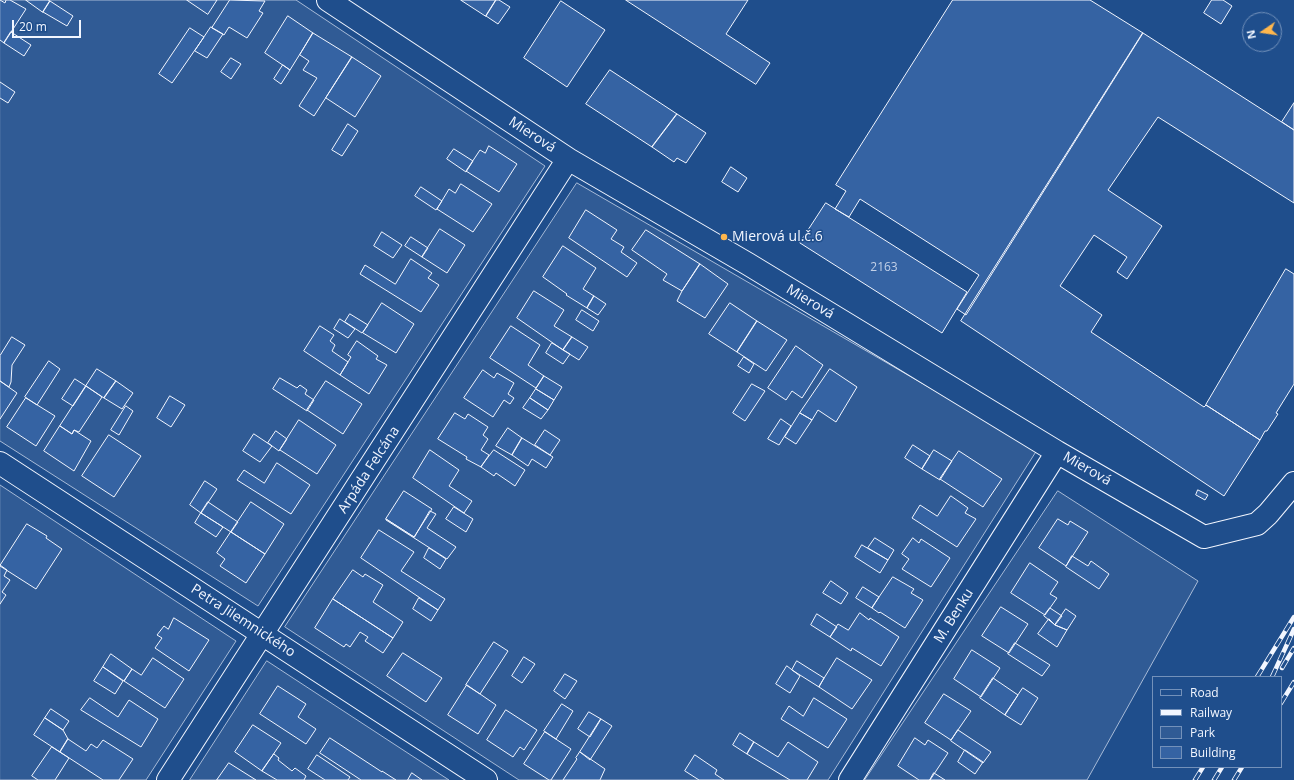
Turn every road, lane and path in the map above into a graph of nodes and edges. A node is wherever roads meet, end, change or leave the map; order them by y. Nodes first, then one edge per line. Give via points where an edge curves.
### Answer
1 (328, 0) edge
2 (568, 159) junction
3 (1057, 452) junction
4 (0, 463) edge
5 (1294, 483) edge
6 (263, 634) junction
7 (168, 780) edge
8 (486, 780) edge
9 (850, 780) edge

1 - 2 street, Mierová
2 - 3 street, Mierová via 748,264
2 - 6 street, Arpáda Felcána
3 - 5 street, Mierová via 1204,537 1257,524
3 - 9 street, M. Benku
4 - 6 street, Petra Jilemnického
6 - 7 street, Arpáda Felcána
6 - 8 street, Petra Jilemnického

